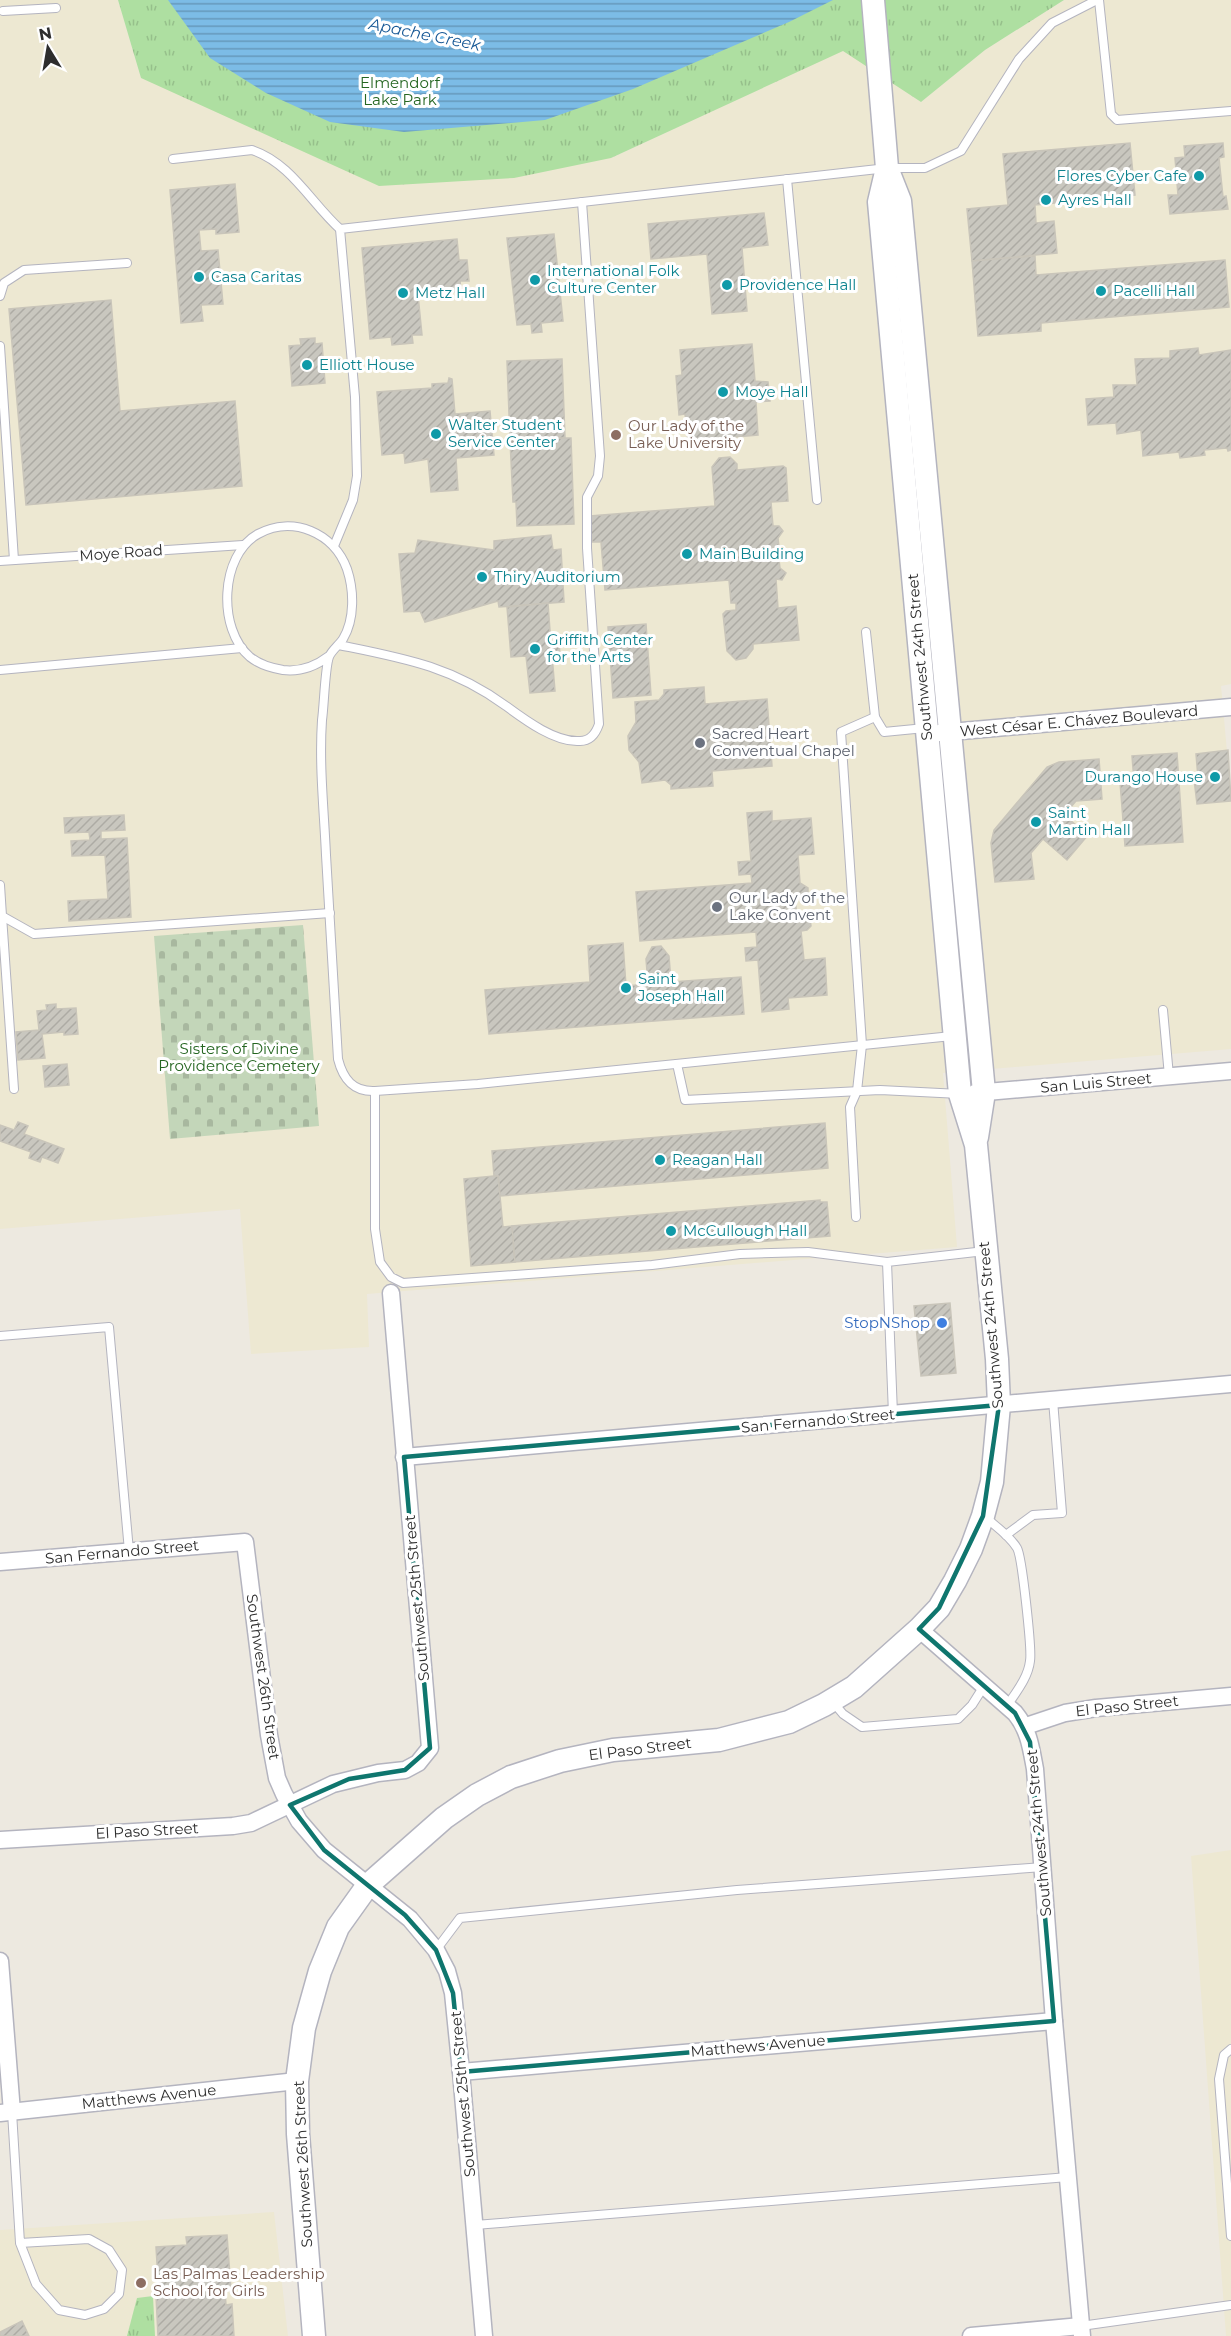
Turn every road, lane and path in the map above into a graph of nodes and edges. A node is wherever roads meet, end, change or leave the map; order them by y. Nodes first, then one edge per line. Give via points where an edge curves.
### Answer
1 (1098, 0) edge
2 (873, 2) edge
3 (56, 8) dead end
4 (3, 11) dead end
5 (1231, 111) edge
6 (173, 159) dead end
7 (887, 168) junction
8 (787, 180) junction
9 (582, 202) junction
10 (340, 229) junction
11 (127, 262) dead end
12 (0, 296) edge
13 (0, 346) edge
14 (817, 500) dead end
15 (243, 545) junction
16 (334, 546) junction
17 (14, 560) junction
18 (0, 561) edge
19 (866, 632) dead end
20 (339, 645) junction
21 (242, 648) junction
22 (329, 656) junction
23 (0, 670) edge
24 (1231, 707) edge
25 (875, 717) junction
26 (926, 731) junction
27 (950, 732) junction
28 (0, 885) edge
29 (330, 913) junction
30 (2, 916) junction
31 (1163, 1010) dead end
32 (956, 1036) junction
33 (862, 1045) junction
34 (677, 1064) junction
35 (1231, 1071) edge
36 (1169, 1076) junction
37 (14, 1089) dead end
38 (375, 1091) junction
39 (857, 1091) junction
40 (984, 1092) junction
41 (960, 1094) junction
42 (976, 1145) junction
43 (856, 1217) dead end
44 (986, 1251) junction
45 (887, 1262) junction
46 (391, 1285) junction
47 (0, 1336) edge
48 (1231, 1384) edge
49 (1053, 1400) junction
50 (999, 1405) junction
51 (893, 1414) junction
52 (404, 1457) junction
53 (983, 1516) junction
54 (1006, 1535) junction
55 (244, 1542) joint
56 (129, 1551) junction
57 (0, 1562) edge
58 (920, 1629) junction
59 (984, 1686) junction
60 (1231, 1696) edge
61 (831, 1701) junction
62 (1007, 1706) junction
63 (1026, 1726) junction
64 (290, 1805) junction
65 (0, 1840) edge
66 (1043, 1867) junction
67 (368, 1885) junction
68 (436, 1950) junction
69 (0, 1961) edge
70 (1054, 2021) junction
71 (1231, 2049) edge
72 (461, 2072) junction
73 (297, 2081) junction
74 (6, 2112) edge
75 (1068, 2177) junction
76 (475, 2225) junction
77 (1231, 2236) edge
78 (20, 2243) junction
79 (1231, 2305) edge
80 (1082, 2331) edge
81 (314, 2336) edge
82 (484, 2336) edge
83 (971, 2336) edge

1 - 5 lane via 1111,114 1117,120
1 - 7 lane via 1052,23 1019,58 961,151 926,168
2 - 7 main road, Southwest 24th Street
3 - 4 lane
6 - 10 lane via 252,150 264,154 283,168
7 - 8 lane
7 - 26 main road, Southwest 24th Street via 879,202
7 - 27 main road, Southwest 24th Street via 900,201
8 - 9 lane
8 - 14 lane
9 - 10 lane
9 - 20 lane via 600,456 598,476 587,497 599,724 596,732 581,741 548,733 452,674 392,655
10 - 16 lane via 355,397 357,476 353,500
11 - 12 lane via 24,270 4,283
13 - 17 lane
15 - 16 lane via 259,533 301,526
15 - 17 lane, Moye Road
15 - 21 lane via 233,561 227,606
16 - 20 lane via 346,567 352,602 348,629
17 - 18 lane, Moye Road
19 - 25 lane
20 - 22 lane
21 - 22 lane via 264,665 289,671 306,668
21 - 23 lane
22 - 29 lane via 321,770
24 - 27 street, West César E. Chávez Boulevard
25 - 26 lane via 884,732
25 - 33 lane via 841,732
26 - 27 street, West César E. Chávez Boulevard
26 - 32 main road, Southwest 24th Street
27 - 40 main road, Southwest 24th Street
28 - 30 lane
29 - 30 lane via 34,934
29 - 38 lane via 338,1059 345,1079 360,1090
30 - 37 lane
31 - 36 lane
32 - 33 lane
32 - 41 main road, Southwest 24th Street
33 - 34 lane
33 - 39 lane
34 - 38 lane
34 - 39 lane via 685,1100
35 - 36 street, San Luis Street
36 - 40 street, San Luis Street
38 - 46 lane via 375,1229 380,1262
39 - 41 lane
39 - 43 lane via 850,1107
40 - 41 street, San Luis Street
40 - 42 main road, Southwest 24th Street
41 - 42 main road, Southwest 24th Street
42 - 44 main road, Southwest 24th Street
44 - 45 lane
44 - 50 main road, Southwest 24th Street
45 - 46 lane via 808,1252 740,1254 652,1265
45 - 51 lane
46 - 52 street, Southwest 25th Street
47 - 56 lane via 109,1327
48 - 49 street, San Fernando Street
49 - 50 street, San Fernando Street
49 - 54 lane via 1062,1513 1033,1515
50 - 51 street, San Fernando Street
50 - 53 main road, Southwest 24th Street via 992,1482
51 - 52 street, San Fernando Street
52 - 64 street, Southwest 25th Street via 430,1748 418,1763 405,1770 341,1781
53 - 54 lane
53 - 58 main road, Southwest 24th Street via 955,1581
54 - 62 lane via 1018,1549 1031,1660
55 - 56 street, San Fernando Street
55 - 64 street, Southwest 26th Street via 269,1735 277,1778
56 - 57 street, San Fernando Street
58 - 59 street
58 - 61 main road, El Paso Street via 854,1687
59 - 61 lane via 958,1719 862,1727
59 - 62 street
60 - 63 street, El Paso Street via 1096,1708
61 - 67 main road, El Paso Street via 789,1722 719,1740 613,1750 511,1777 444,1818
62 - 63 street
63 - 66 street, Southwest 24th Street via 1035,1769
64 - 65 street, El Paso Street via 251,1823 233,1826
64 - 67 street, Southwest 26th Street via 298,1821 324,1850
66 - 68 lane via 737,1890 460,1918
66 - 70 street, Southwest 24th Street
67 - 68 street, Southwest 25th Street via 410,1919
67 - 73 main road, Southwest 26th Street via 338,1927 320,1971 304,2028
68 - 72 street, Southwest 25th Street via 453,1994
69 - 74 street
70 - 72 street, Matthews Avenue
70 - 75 street, Southwest 24th Street
71 - 77 lane via 1224,2055 1219,2079
72 - 76 street, Southwest 25th Street
73 - 74 street, Matthews Avenue
73 - 81 main road, Southwest 26th Street
74 - 78 lane
75 - 76 lane
75 - 80 street, Southwest 24th Street
76 - 82 street, Southwest 25th Street
78 - 78 lane via 36,2284 59,2310 85,2315 104,2309 119,2294 122,2270 109,2250 89,2238
79 - 80 lane
80 - 83 street

